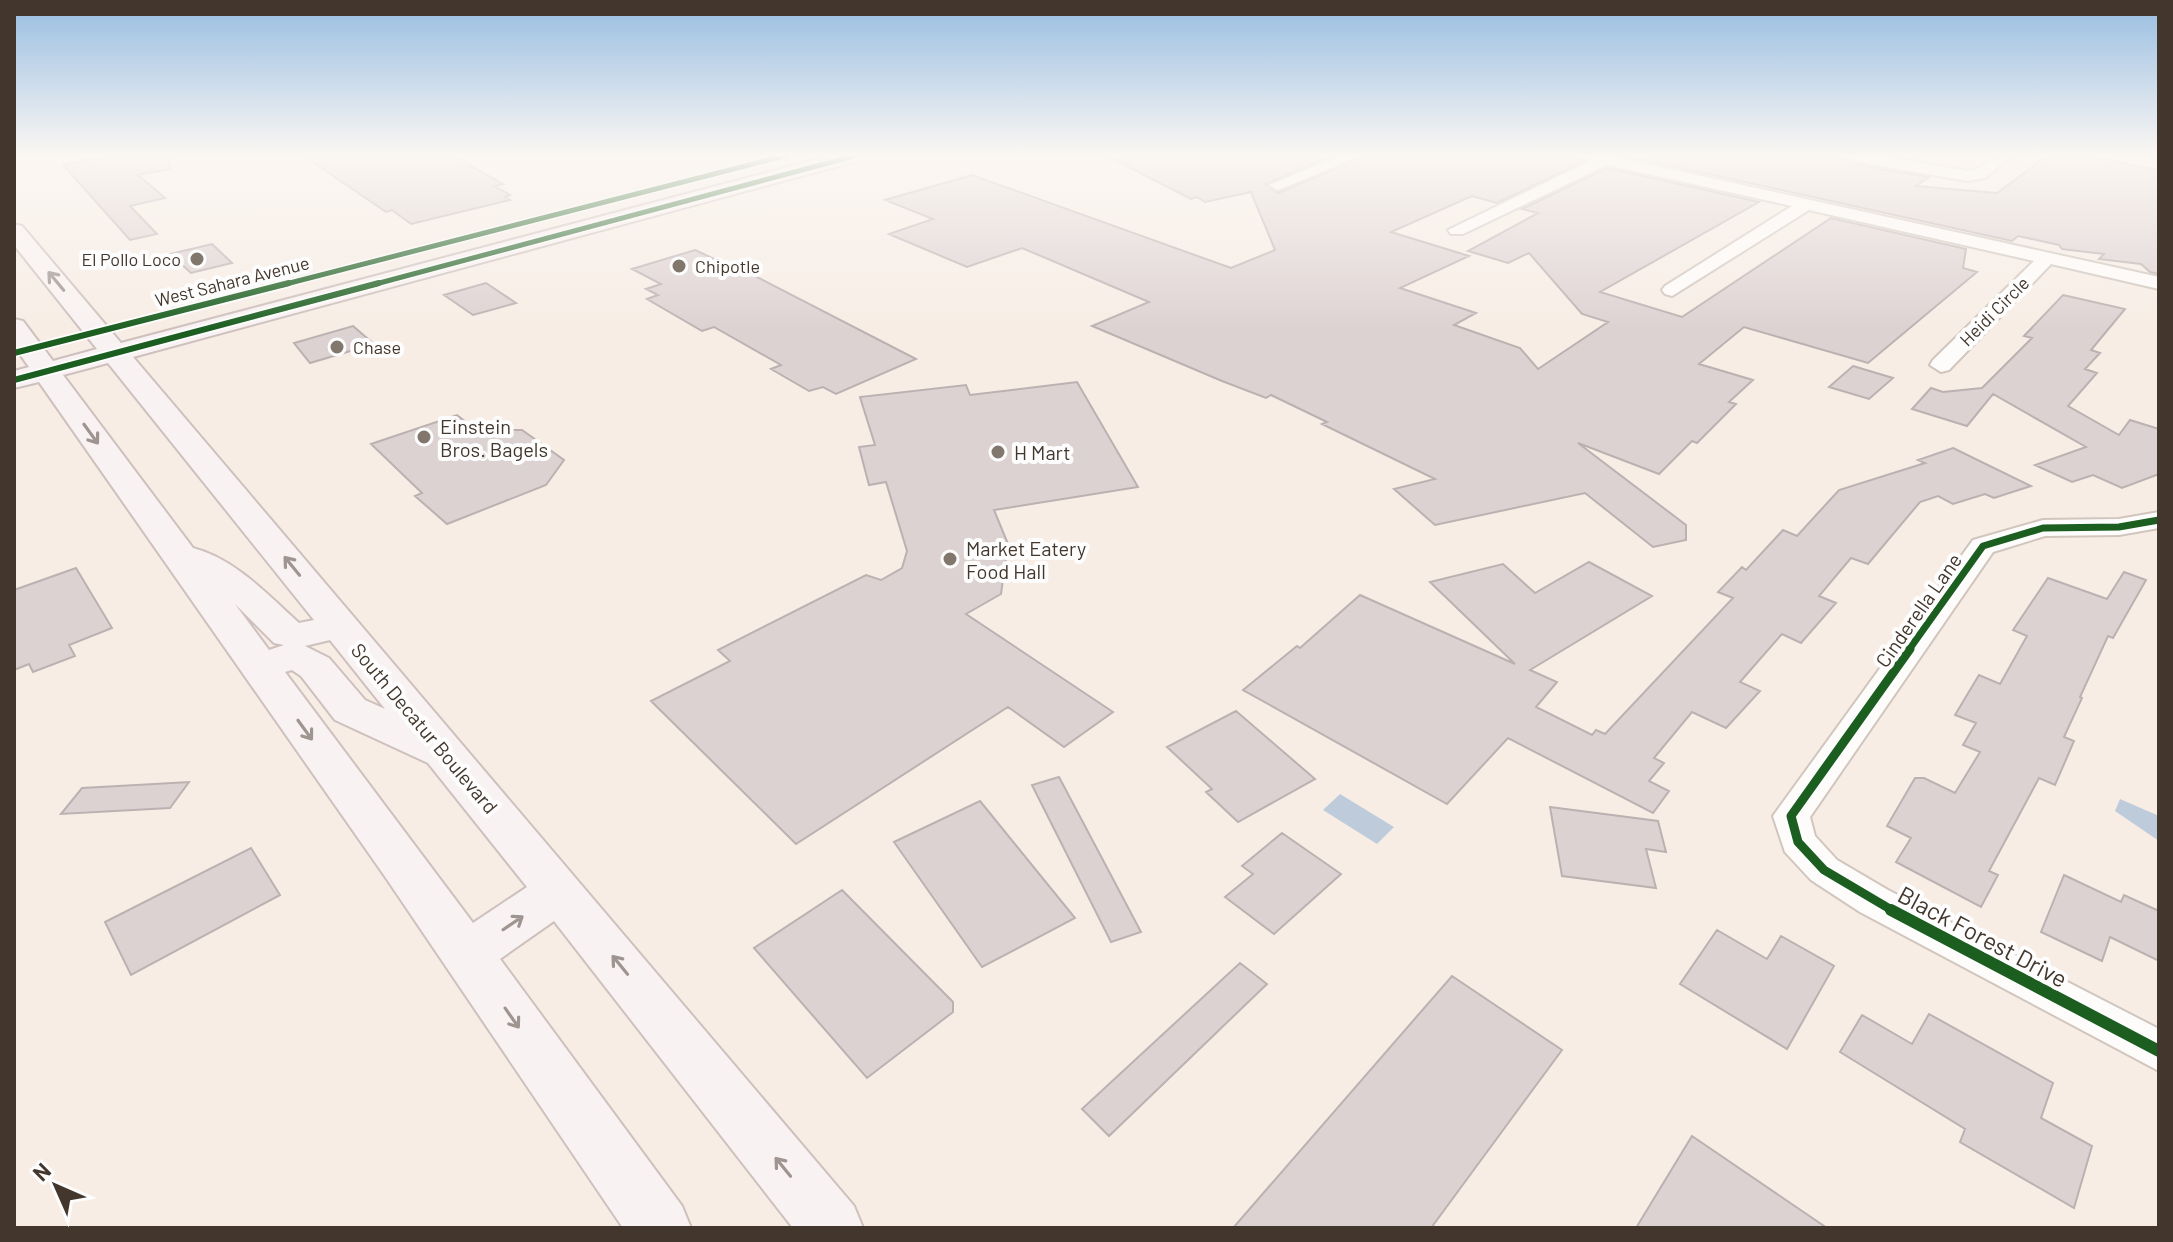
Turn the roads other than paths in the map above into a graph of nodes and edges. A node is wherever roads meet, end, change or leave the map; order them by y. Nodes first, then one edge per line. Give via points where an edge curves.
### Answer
1 (597, 214) edge
2 (605, 214) edge
3 (1488, 214) edge
4 (1791, 214) edge
5 (1846, 214) edge
6 (1457, 230) dead end
7 (14, 231) edge
8 (2047, 258) junction
9 (2159, 283) edge
10 (1672, 290) dead end
11 (106, 342) junction
12 (23, 356) edge
13 (1941, 365) dead end
14 (2159, 520) edge
15 (177, 553) junction
16 (341, 626) junction
17 (260, 667) junction
18 (448, 755) junction
19 (1798, 842) joint
20 (560, 891) junction
21 (466, 955) junction
22 (2159, 1051) edge
23 (660, 1228) edge
24 (832, 1228) edge

1 - 11 main road, West Sahara Avenue
2 - 11 main road, West Sahara Avenue via 485,254
3 - 6 street
4 - 10 street
5 - 8 street
11 -> 7 main road, South Decatur Boulevard
8 - 9 street
8 - 13 street, Heidi Circle
11 - 12 main road, West Sahara Avenue
16 -> 11 main road, South Decatur Boulevard
12 -> 15 main road
14 - 19 street, Cinderella Lane via 2119,527 2043,528 1983,546 1791,816
15 - 16 main road via 210,567 288,634
15 - 17 main road
16 - 18 main road, South Decatur Boulevard
17 - 18 main road via 287,657 302,658 350,710
17 -> 21 main road
18 - 20 main road, South Decatur Boulevard
19 - 22 street, Black Forest Drive via 1824,870 1874,901
21 -> 20 main road
24 -> 20 main road, South Decatur Boulevard
21 -> 23 main road

